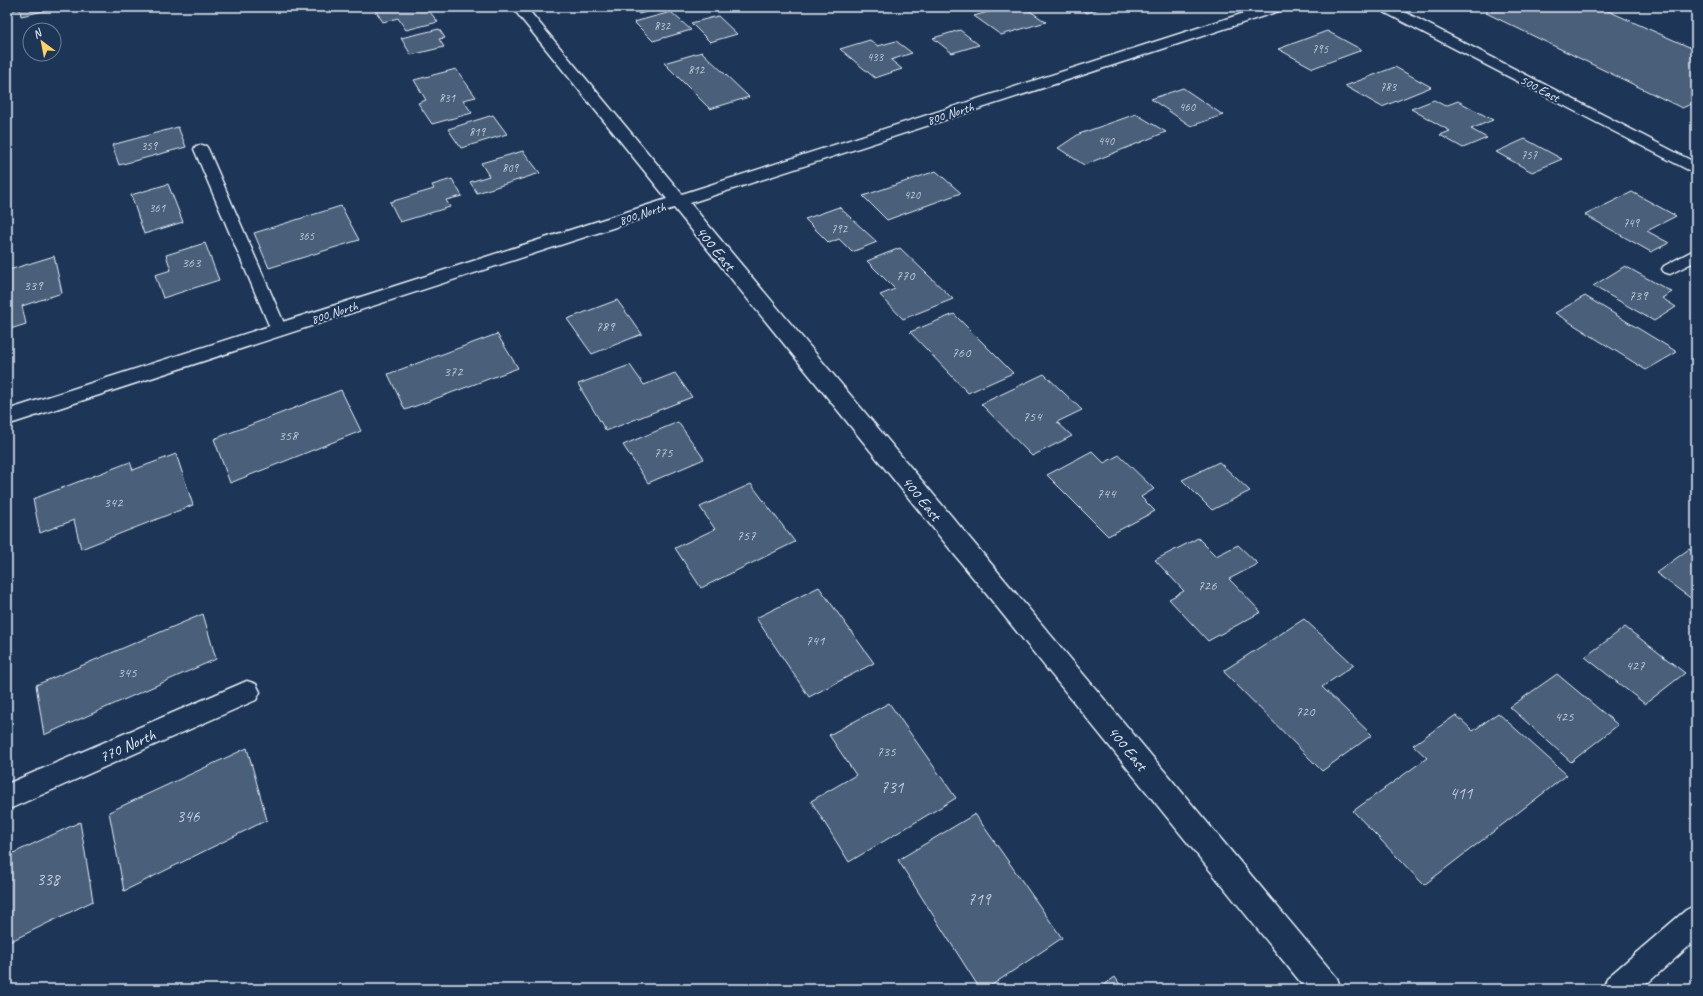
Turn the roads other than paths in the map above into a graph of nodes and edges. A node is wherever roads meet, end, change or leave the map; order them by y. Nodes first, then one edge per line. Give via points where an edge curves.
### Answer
1 (519, 7) edge
2 (1277, 7) edge
3 (1385, 7) edge
4 (201, 149) dead end
5 (1696, 169) edge
6 (678, 201) junction
7 (1696, 254) edge
8 (1670, 269) dead end
9 (279, 330) junction
10 (7, 418) edge
11 (247, 692) dead end
12 (7, 797) edge
13 (1696, 920) edge
14 (1326, 989) edge
15 (1618, 989) edge

1 - 6 street, 400 East
2 - 6 street, 800 North
3 - 5 street, 500 East
4 - 9 lane
6 - 9 street, 800 North
6 - 14 street, 400 East
7 - 8 lane
9 - 10 street, 800 North
11 - 12 street, 770 North
13 - 15 street

